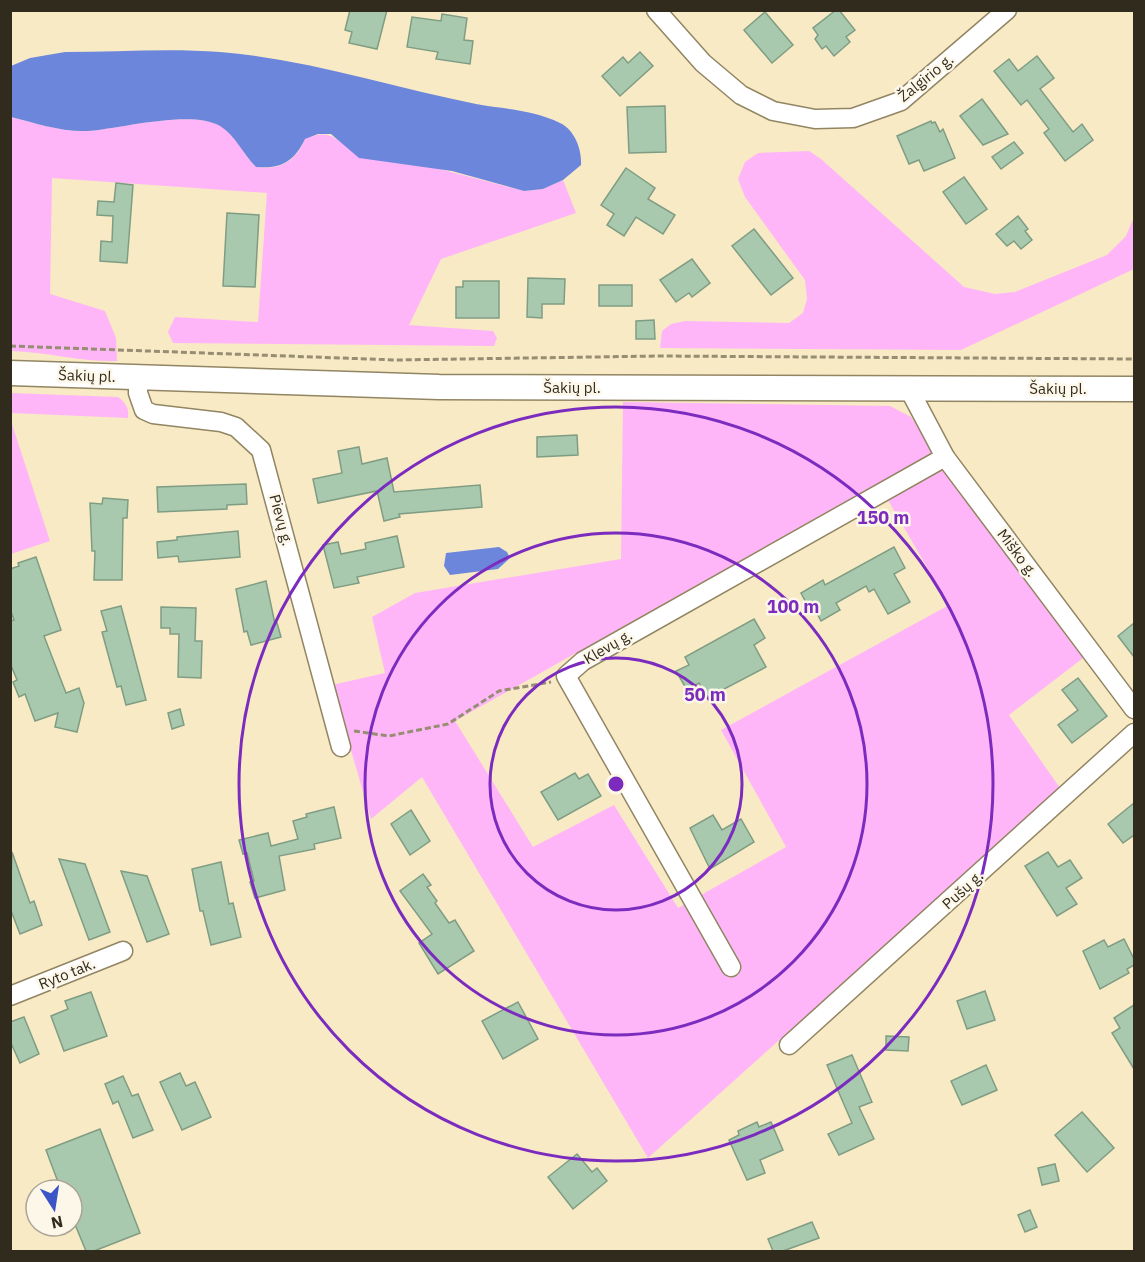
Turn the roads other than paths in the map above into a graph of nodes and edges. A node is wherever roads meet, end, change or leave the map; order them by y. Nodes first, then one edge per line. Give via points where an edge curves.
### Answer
1 (656, 10) edge
2 (1007, 10) edge
3 (10, 374) edge
4 (138, 378) junction
5 (909, 389) junction
6 (1134, 389) edge
7 (945, 458) junction
8 (1134, 709) edge
9 (1134, 733) edge
10 (340, 747) dead end
11 (123, 951) dead end
12 (731, 967) dead end
13 (10, 996) edge
14 (789, 1045) dead end

1 - 2 street, Žalgirio g. via 703,63 741,95 773,111 815,119 853,118 902,101
3 - 4 main road, Šakių pl.
4 - 5 main road, Šakių pl. via 438,387
4 - 10 street, Pievų g. via 144,410 236,427 261,450
5 - 6 main road, Šakių pl.
5 - 7 street, Miško g.
7 - 8 street, Miško g.
7 - 12 street, Klevų g. via 583,661 566,676
9 - 14 street, Pušų g.
11 - 13 street, Ryto tak.

